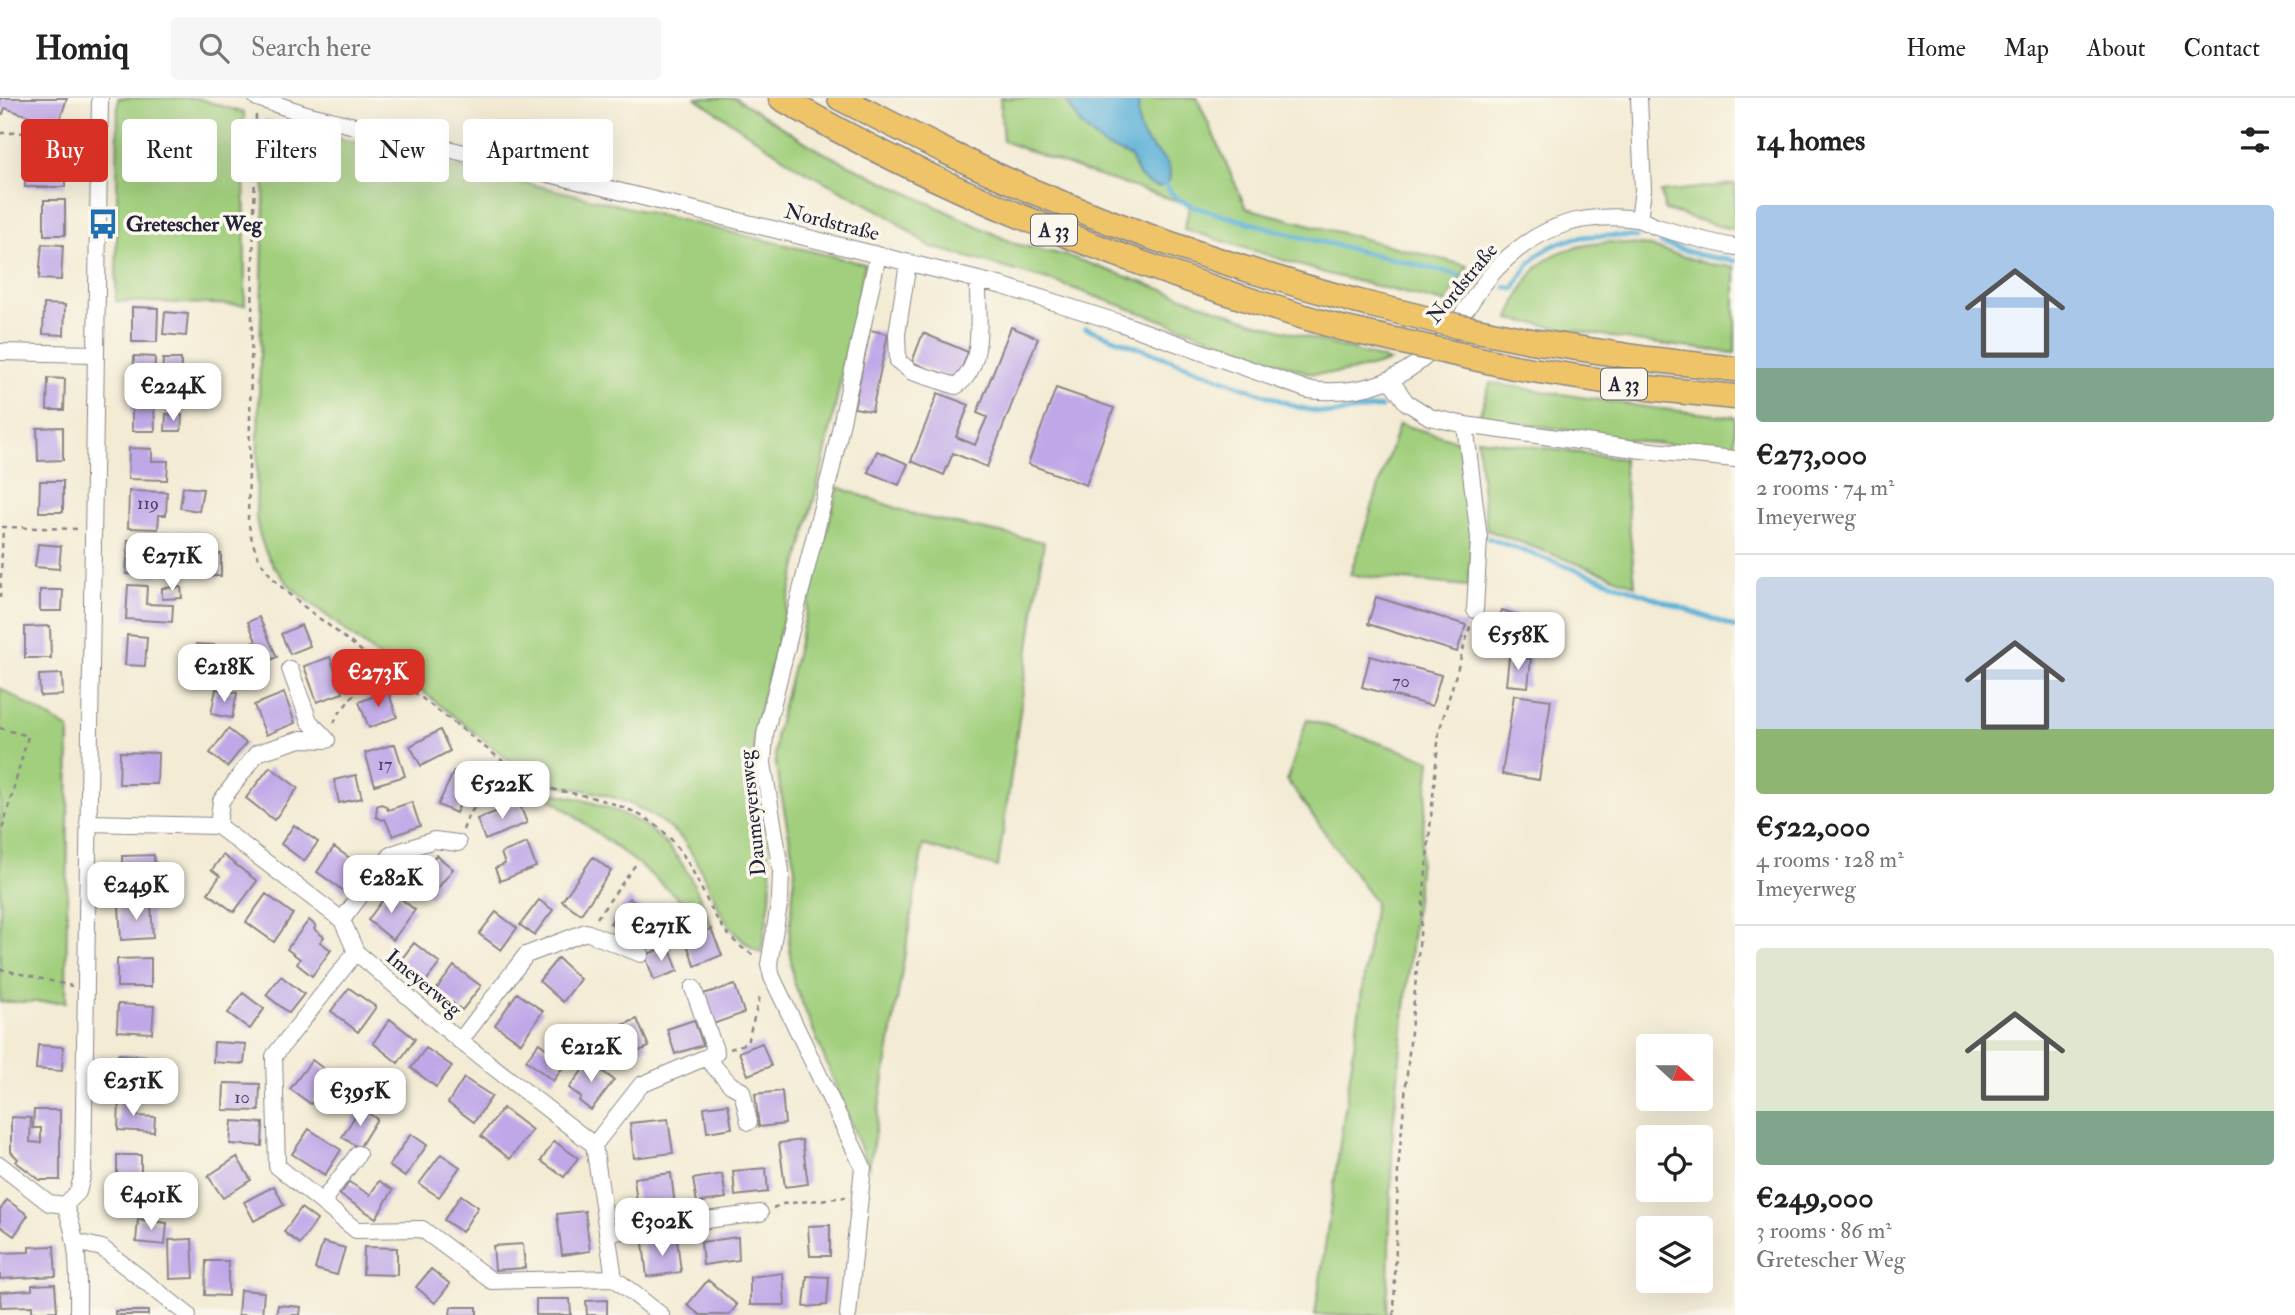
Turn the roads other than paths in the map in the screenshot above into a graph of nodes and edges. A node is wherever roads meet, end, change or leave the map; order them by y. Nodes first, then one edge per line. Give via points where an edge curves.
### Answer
1 (100, 98) edge
2 (257, 98) edge
3 (780, 98) edge
4 (839, 98) edge
5 (1639, 98) edge
6 (1639, 219) junction
7 (1735, 247) edge
8 (878, 255) junction
9 (908, 262) junction
10 (978, 279) junction
11 (0, 352) edge
12 (94, 354) junction
13 (1735, 369) edge
14 (1391, 381) junction
15 (1735, 397) edge
16 (1465, 425) junction
17 (1735, 459) edge
18 (1475, 610) road end
19 (290, 669) dead end
20 (88, 823) junction
21 (218, 825) junction
22 (458, 843) road end
23 (342, 920) junction
24 (356, 952) junction
25 (641, 954) dead end
26 (693, 988) dead end
27 (460, 1041) junction
28 (711, 1056) junction
29 (749, 1122) dead end
30 (594, 1145) junction
31 (358, 1154) dead end
32 (0, 1165) edge
33 (322, 1202) junction
34 (65, 1205) junction
35 (760, 1213) road end
36 (607, 1233) junction
37 (76, 1242) junction
38 (614, 1278) junction
39 (78, 1315) edge
40 (188, 1315) edge
41 (661, 1315) edge
42 (848, 1315) edge

1 - 12 street
2 - 8 street, Nordstraße via 306,114
3 - 15 highway, A 33, bridge via 923,173 1021,217 1196,283 1341,328 1514,367
4 - 13 highway, A 33, bridge via 1030,190 1272,278 1531,341
5 - 6 street via 1643,190
6 - 7 street, Nordstraße
6 - 14 street, Nordstraße via 1570,222 1540,234 1490,276 1446,336
8 - 9 street, Nordstraße
8 - 42 street, Daumeyersweg via 832,467 765,734 763,763 781,871 769,964 772,977 863,1167
9 - 10 street, Nordstraße
9 - 10 street via 897,334 898,361 912,372 956,386 967,378 977,347
10 - 14 street, Nordstraße via 1120,323 1308,390 1337,393
11 - 12 street
12 - 20 street
14 - 16 street via 1414,407
16 - 17 street
16 - 18 street via 1479,538
19 - 21 street via 309,721 327,740 301,739 257,754 221,801
20 - 21 street
20 - 34 street via 83,1173 78,1192
21 - 23 street, Imeyerweg
22 - 23 street via 434,840 392,854
23 - 24 street, Imeyerweg
24 - 27 street, Imeyerweg
24 - 33 street via 274,1056 277,1166
25 - 27 street, Imeyerweg via 586,932 526,955
26 - 28 street
27 - 30 street, Imeyerweg
28 - 29 street via 731,1085 742,1091
28 - 30 street via 640,1085
30 - 36 street
31 - 33 street
32 - 34 street via 49,1203
33 - 38 street via 356,1230 422,1229 492,1281
34 - 37 street
35 - 36 street
36 - 38 street
37 - 39 street
37 - 40 street via 102,1248
38 - 41 street

